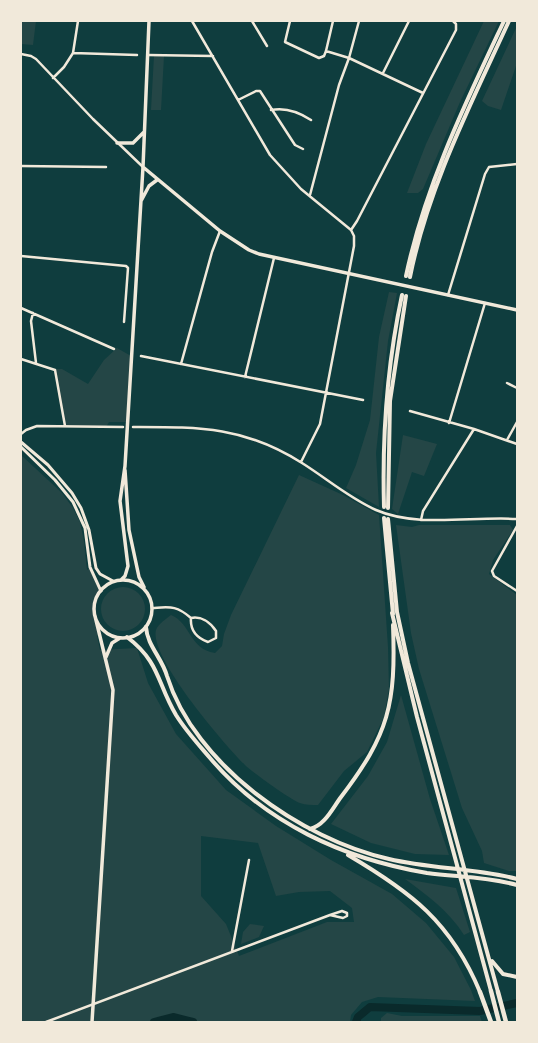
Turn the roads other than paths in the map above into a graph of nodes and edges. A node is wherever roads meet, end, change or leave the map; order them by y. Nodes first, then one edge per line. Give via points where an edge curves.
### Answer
1 (78, 21) edge
2 (149, 21) edge
3 (192, 21) edge
4 (252, 21) edge
5 (290, 21) edge
6 (334, 21) edge
7 (359, 21) edge
8 (409, 21) edge
9 (453, 21) edge
10 (504, 21) edge
11 (509, 21) edge
12 (268, 46) dead end
13 (326, 52) junction
14 (73, 53) junction
15 (21, 54) edge
16 (137, 55) dead end
17 (148, 56) junction
18 (212, 56) junction
19 (349, 58) junction
20 (383, 73) junction
21 (53, 78) junction
22 (423, 93) junction
23 (238, 100) junction
24 (271, 110) junction
25 (311, 120) dead end
26 (145, 131) junction
27 (117, 143) junction
28 (303, 149) dead end
29 (517, 164) edge
30 (21, 166) edge
31 (106, 167) dead end
32 (143, 167) junction
33 (157, 180) junction
34 (310, 196) junction
35 (140, 203) junction
36 (351, 230) junction
37 (220, 231) junction
38 (21, 256) edge
39 (274, 258) junction
40 (349, 274) junction
41 (404, 295) dead end
42 (448, 295) junction
43 (485, 303) junction
44 (21, 308) edge
45 (517, 310) edge
46 (33, 314) junction
47 (124, 322) dead end
48 (114, 349) dead end
49 (141, 356) dead end
50 (21, 359) edge
51 (36, 363) junction
52 (181, 364) junction
53 (245, 377) junction
54 (507, 383) dead end
55 (517, 388) edge
56 (326, 393) junction
57 (363, 400) dead end
58 (410, 411) dead end
59 (517, 422) edge
60 (449, 423) junction
61 (65, 426) junction
62 (123, 427) dead end
63 (133, 427) dead end
64 (474, 429) junction
65 (21, 434) edge
66 (507, 440) junction
67 (21, 442) edge
68 (517, 444) edge
69 (21, 447) edge
70 (301, 462) junction
71 (125, 466) junction
72 (386, 507) dead end
73 (517, 519) edge
74 (421, 520) junction
75 (517, 526) edge
76 (121, 580) junction
77 (114, 581) junction
78 (145, 590) junction
79 (101, 591) junction
80 (517, 591) edge
81 (152, 608) junction
82 (392, 613) junction
83 (96, 616) junction
84 (190, 618) junction
85 (146, 626) junction
86 (127, 637) junction
87 (120, 638) junction
88 (106, 657) junction
89 (309, 829) junction
90 (339, 850) junction
91 (249, 860) dead end
92 (517, 879) edge
93 (517, 885) edge
94 (330, 915) junction
95 (232, 951) junction
96 (488, 953) junction
97 (517, 977) edge
98 (491, 991) joint
99 (480, 992) joint
100 (498, 992) joint
101 (93, 1004) junction
102 (506, 1021) edge
103 (46, 1022) edge
104 (92, 1022) edge
105 (491, 1022) edge
106 (499, 1022) edge

1 - 14 street
2 - 17 main road
3 - 18 street
4 - 12 street
5 - 13 street via 285,42 319,58
6 - 13 street
7 - 19 street
8 - 20 street
9 - 22 street via 457,26
10 - 11 highway via 442,158 425,204 408,276 446,159
13 - 19 street
14 - 16 street
14 - 21 street
15 - 21 street via 34,58
17 - 18 street
17 - 26 main road
18 - 23 street
19 - 20 street
19 - 34 street via 339,85
20 - 22 street
21 - 27 street
22 - 36 street
23 - 24 street via 258,90 262,92
23 - 34 street via 270,155 287,176
24 - 25 street via 290,110
24 - 28 street via 294,145
26 - 27 main road via 133,143
26 - 32 main road
27 - 32 street
29 - 42 street via 489,167 485,174
30 - 31 street
32 - 33 main road
32 - 35 main road
33 - 35 main road via 149,186
33 - 37 main road
34 - 36 street
35 - 71 main road
36 - 40 street via 354,240
37 - 39 main road via 249,250
37 - 52 street
38 - 47 street via 126,266 128,268
39 - 40 main road
39 - 53 street
40 - 42 main road
40 - 56 street
41 - 72 highway via 390,401
42 - 43 main road
43 - 45 main road
43 - 60 street
44 - 46 street
46 - 48 street
46 - 51 street via 31,321
49 - 52 street
50 - 51 street
51 - 61 street via 55,370
52 - 53 street
53 - 56 street
54 - 55 street
56 - 57 street
56 - 70 street via 320,424
58 - 60 street
59 - 66 street
60 - 64 street
61 - 62 street
61 - 65 street via 31,427
63 - 70 street via 190,427 235,433 274,447
64 - 66 street
64 - 74 street via 423,511
66 - 68 street
67 - 77 street via 48,465 72,493 86,519 96,568 102,576
69 - 79 street via 55,480 73,502 85,528 90,567
70 - 74 street via 376,510
71 - 76 main road via 120,501 128,566
71 - 78 main road via 129,530 139,577
73 - 74 street
75 - 80 street via 492,570 494,576
76 - 77 main road
76 - 78 main road via 136,583
77 - 79 main road
78 - 81 main road
79 - 83 main road via 96,601
81 - 84 street via 174,607
81 - 85 main road
82 - 89 highway via 392,692 390,709 381,733 363,768 327,817 318,826
82 - 96 highway via 386,519 397,612 408,662
82 - 98 highway via 417,717
83 - 87 main road via 104,630
83 - 88 main road
84 - 84 street via 191,627 201,638 208,642 216,638 216,631 208,622 202,618
85 - 86 main road via 138,634
85 - 89 highway via 149,642 161,659 174,697 196,732 215,755 253,792
86 - 87 main road
86 - 90 highway via 140,647 151,661 176,714 186,729 230,779 293,827
87 - 88 main road via 112,643
88 - 101 main road via 113,690 113,706
89 - 92 highway via 363,852 410,864
90 - 93 highway via 386,864
90 - 99 highway via 389,879 431,913 454,943
91 - 95 street
94 - 94 street via 342,911 347,913 343,918
94 - 95 street
95 - 101 street
96 - 97 highway via 499,971
96 - 100 highway
98 - 106 highway
99 - 105 highway
100 - 102 highway
101 - 103 street
101 - 104 main road

